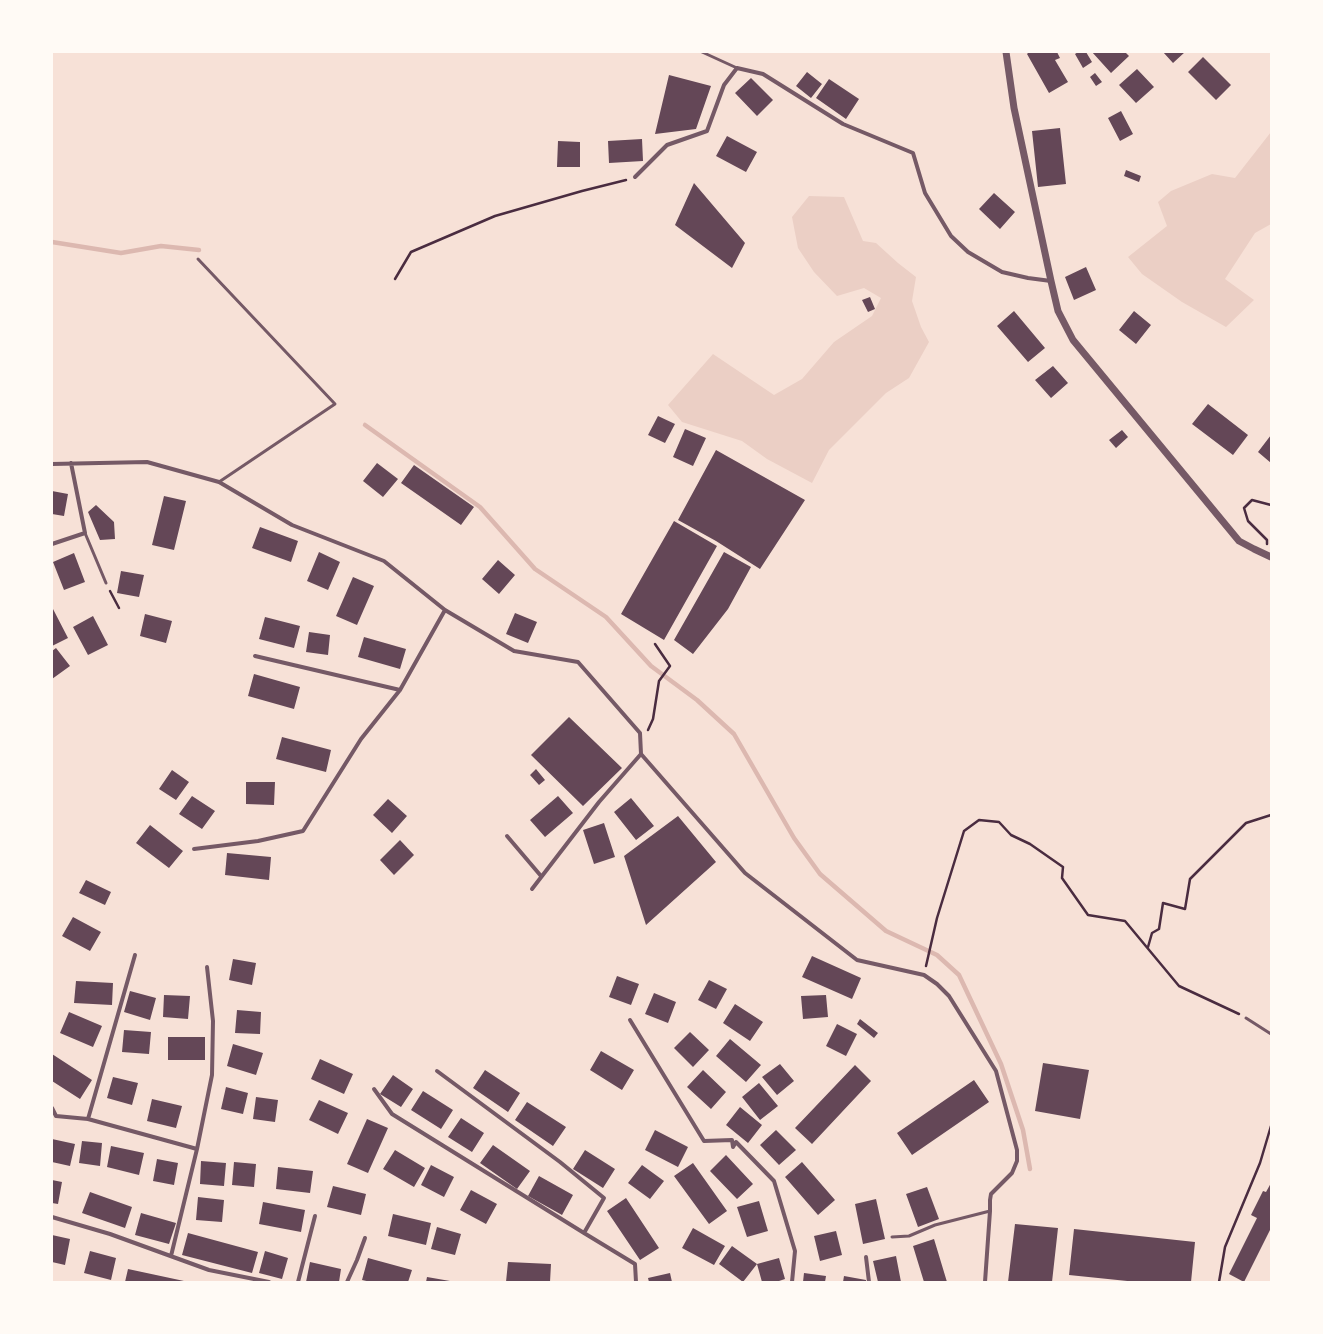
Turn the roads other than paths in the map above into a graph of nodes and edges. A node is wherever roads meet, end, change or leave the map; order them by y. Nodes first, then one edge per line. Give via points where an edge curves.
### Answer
1 (702, 52) edge
2 (1006, 52) edge
3 (737, 68) junction
4 (635, 178) road end
5 (198, 259) dead end
6 (1051, 281) junction
7 (71, 463) junction
8 (52, 464) edge
9 (219, 482) junction
10 (85, 533) junction
11 (52, 544) edge
12 (1270, 556) edge
13 (106, 583) road end
14 (445, 610) junction
15 (255, 656) dead end
16 (400, 690) junction
17 (641, 754) junction
18 (507, 836) dead end
19 (194, 849) dead end
20 (541, 876) junction
21 (532, 889) dead end
22 (135, 955) dead end
23 (206, 967) dead end
24 (1246, 1018) road end
25 (630, 1020) dead end
26 (1271, 1034) edge
27 (437, 1071) dead end
28 (374, 1089) dead end
29 (52, 1108) edge
30 (88, 1119) junction
31 (197, 1149) junction
32 (990, 1211) junction
33 (315, 1216) dead end
34 (52, 1217) edge
35 (584, 1233) junction
36 (892, 1237) dead end
37 (365, 1238) dead end
38 (171, 1256) junction
39 (866, 1256) dead end
40 (269, 1282) edge
41 (298, 1282) edge
42 (347, 1282) edge
43 (636, 1282) edge
44 (792, 1282) edge
45 (869, 1282) edge
46 (985, 1282) edge

1 - 3 lane
2 - 6 street via 1014,108
3 - 4 street via 724,85 707,131 667,145
3 - 6 street via 763,74 843,124 913,153 925,193 951,236 968,252 1002,272
5 - 9 lane via 335,404
6 - 12 street via 1058,310 1077,346 1239,541
7 - 8 street
7 - 9 street via 148,462
7 - 10 street
9 - 14 street via 292,525 384,561
10 - 11 street
10 - 13 lane
14 - 16 street
14 - 17 street via 514,651 578,662 640,733
15 - 16 street
16 - 19 street via 361,739 303,831 258,841
17 - 20 street via 598,802
17 - 32 street via 745,873 857,960 924,976 938,984 949,996 996,1071 1017,1150 1017,1161 1012,1173 991,1194
18 - 20 street
20 - 21 street
22 - 30 street
23 - 31 street via 213,1020 212,1075
24 - 26 lane
25 - 44 street via 704,1141 732,1140 732,1146 736,1142 774,1181 794,1251
27 - 35 street via 560,1162 604,1198
28 - 35 street via 392,1114
29 - 30 street via 56,1116
30 - 31 street
31 - 38 street
32 - 36 lane via 935,1225 909,1236
32 - 46 street
33 - 41 street
34 - 38 street
35 - 43 street via 635,1264
37 - 42 street
38 - 40 street via 209,1270
39 - 45 street

